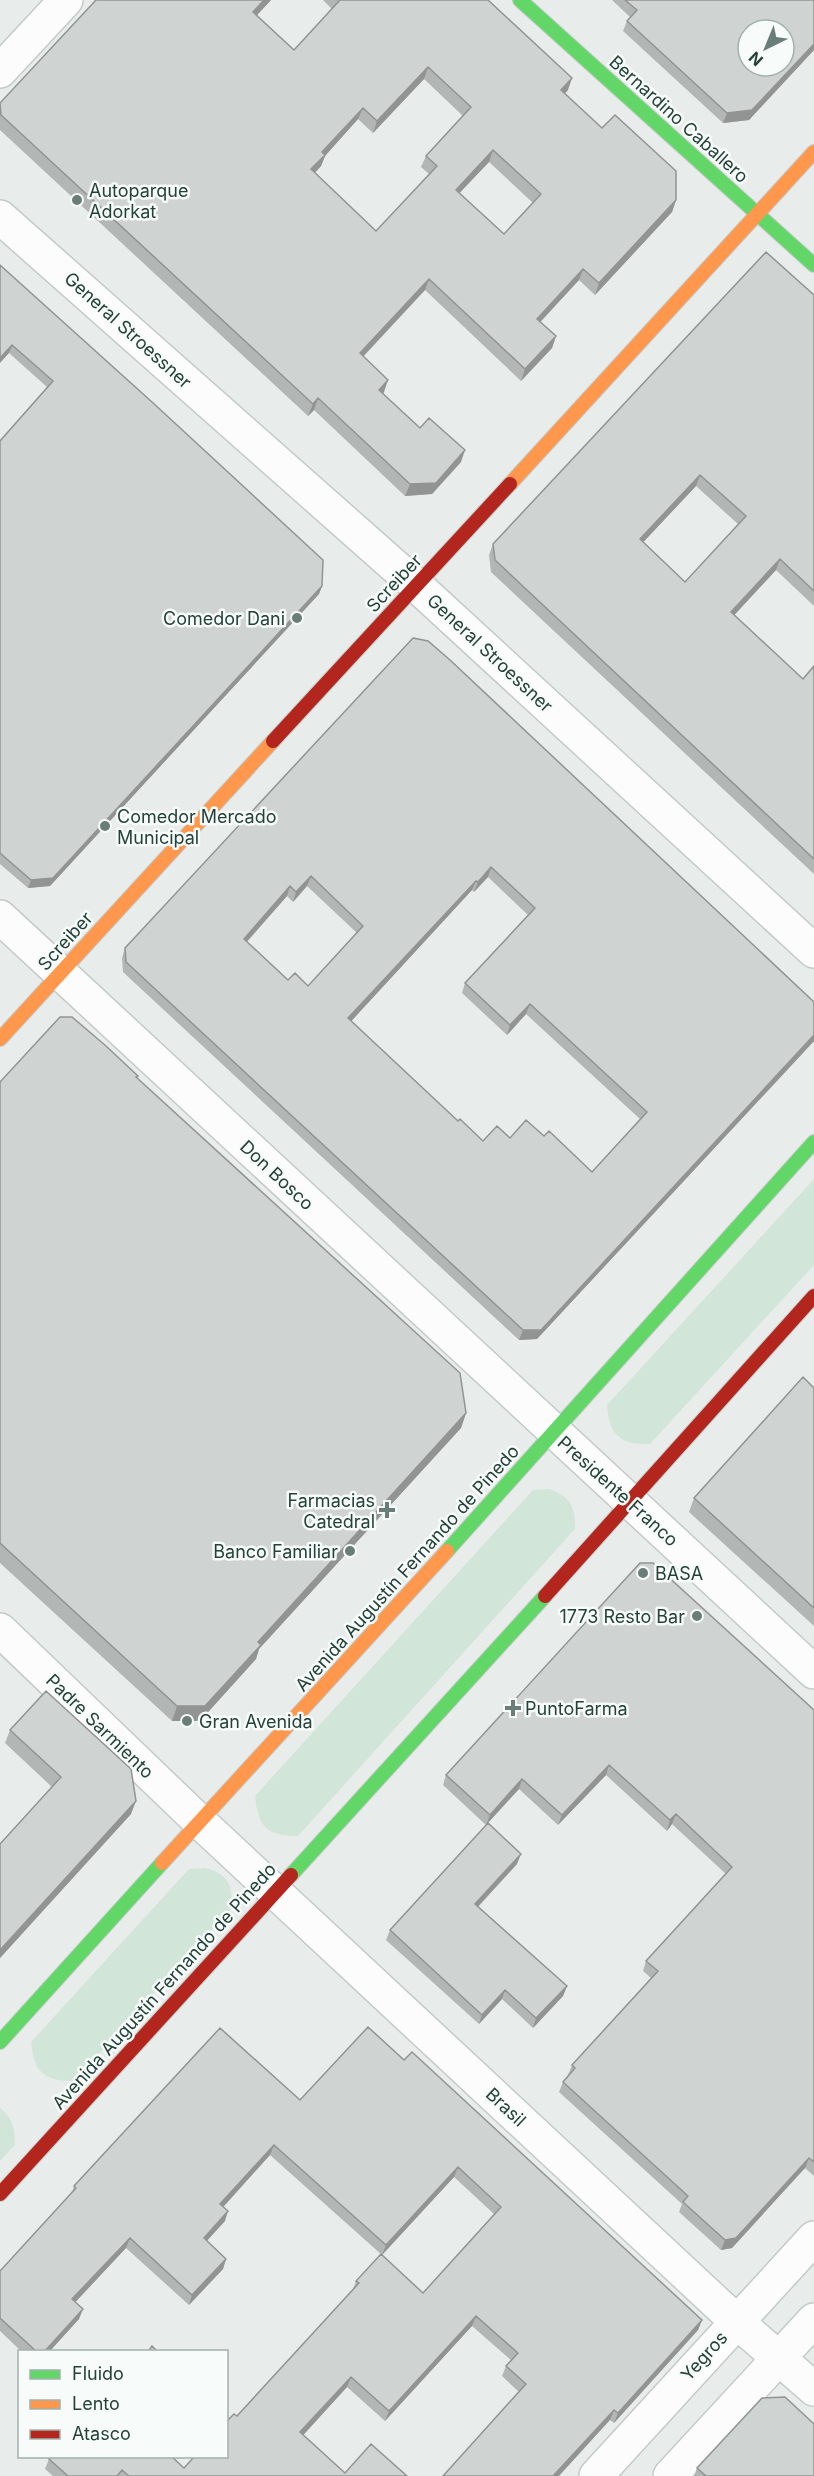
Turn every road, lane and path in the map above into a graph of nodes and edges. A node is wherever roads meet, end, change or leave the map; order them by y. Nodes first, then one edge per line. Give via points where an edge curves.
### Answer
1 (66, 0) edge
2 (520, 0) edge
3 (0, 71) edge
4 (814, 152) edge
5 (758, 213) junction
6 (0, 217) edge
7 (814, 265) edge
8 (416, 585) junction
9 (0, 917) edge
10 (814, 951) edge
11 (60, 973) junction
12 (0, 1039) edge
13 (814, 1142) edge
14 (814, 1296) edge
15 (554, 1432) junction
16 (631, 1501) junction
17 (0, 1630) edge
18 (814, 1672) edge
19 (200, 1822) junction
20 (274, 1891) junction
21 (0, 2042) edge
22 (0, 2194) edge
23 (814, 2238) edge
24 (814, 2320) edge
25 (736, 2321) junction
26 (780, 2358) junction
27 (814, 2389) edge
28 (596, 2476) edge
29 (670, 2476) edge

1 - 3 street
2 - 5 main road, Bernardino Caballero
4 - 5 main road, Screiber
5 - 7 main road, Bernardino Caballero
5 - 8 main road, Screiber
6 - 8 street, General Stroessner
8 - 10 street, General Stroessner
8 - 11 main road, Screiber
9 - 11 street, Don Bosco
11 - 12 main road, Screiber
11 - 15 street, Don Bosco
13 - 15 main road, Avenida Augustín Fernando de Pinedo
14 - 16 main road, Avenida Augustín Fernando de Pinedo
15 - 16 street, Presidente Franco
15 - 19 main road, Avenida Augustín Fernando de Pinedo
16 - 18 street, Presidente Franco
16 - 20 main road, Avenida Augustín Fernando de Pinedo
17 - 19 street, Padre Sarmiento
19 - 20 street, Brasil
19 - 21 main road, Avenida Augustín Fernando de Pinedo
20 - 22 main road, Avenida Augustín Fernando de Pinedo
20 - 25 street, Brasil
23 - 25 street, Yegros
24 - 26 street
25 - 26 street, Brasil
25 - 28 street, Yegros
26 - 27 street, Brasil
26 - 29 street

